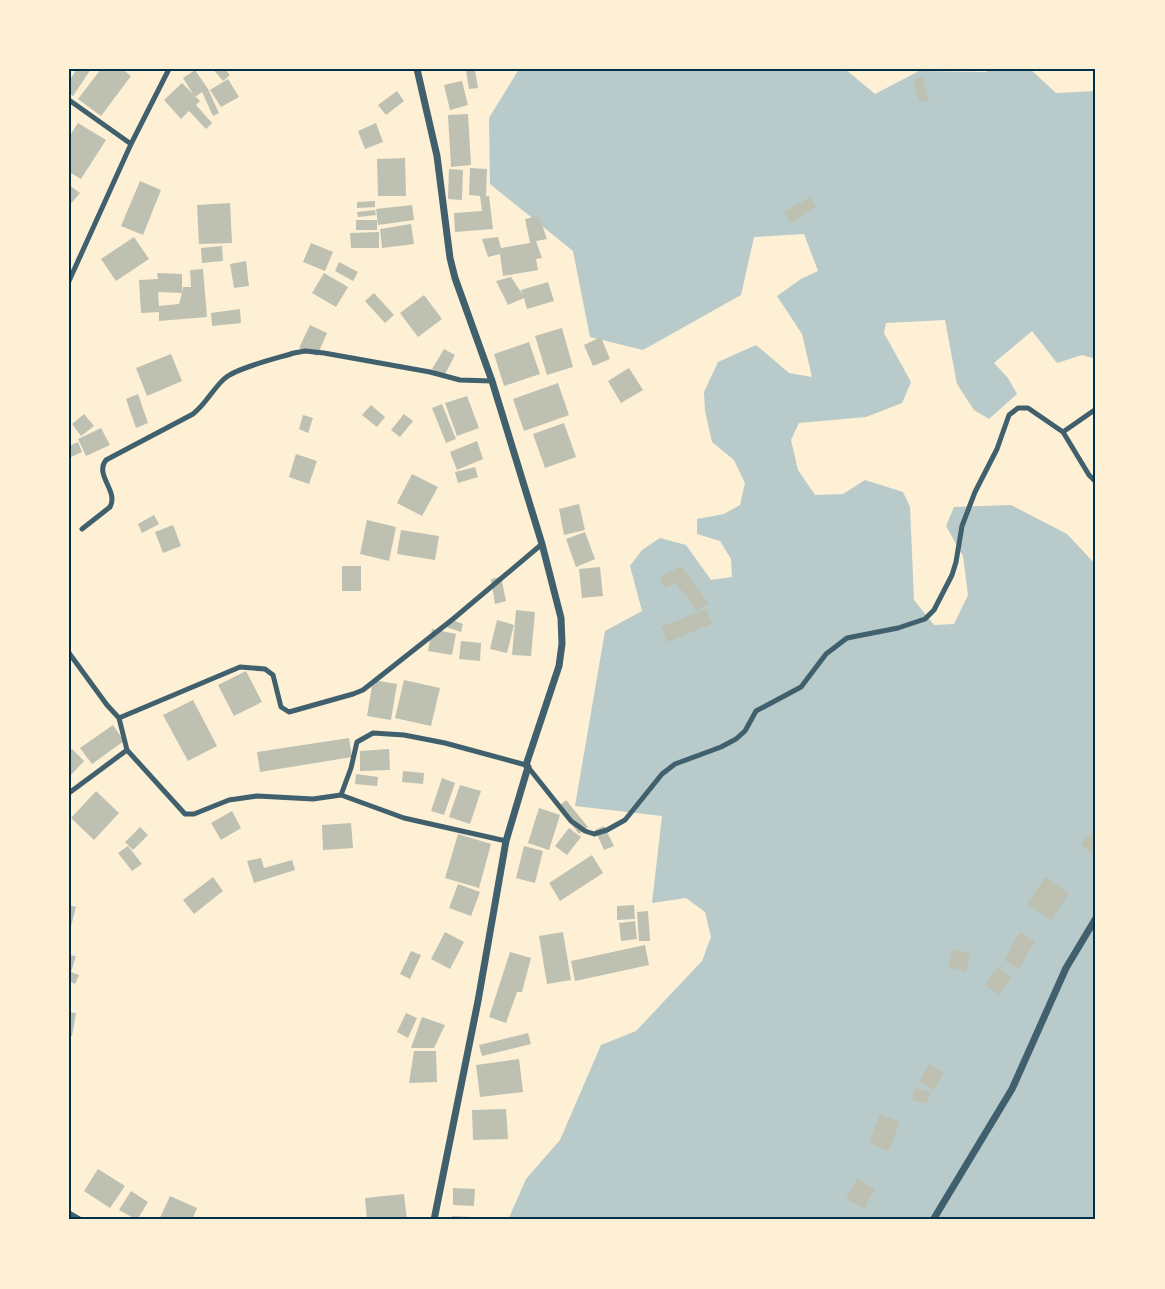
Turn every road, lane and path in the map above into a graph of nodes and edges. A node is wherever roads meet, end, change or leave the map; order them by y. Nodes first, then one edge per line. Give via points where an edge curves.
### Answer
1 (169, 69) edge
2 (417, 69) edge
3 (69, 100) edge
4 (131, 144) junction
5 (69, 281) edge
6 (492, 381) junction
7 (1096, 409) edge
8 (1064, 432) junction
9 (1096, 482) edge
10 (82, 529) dead end
11 (542, 544) junction
12 (69, 653) edge
13 (119, 717) junction
14 (127, 750) junction
15 (527, 766) junction
16 (69, 793) edge
17 (341, 795) junction
18 (506, 841) junction
19 (1096, 918) edge
20 (69, 1213) edge
21 (81, 1220) edge
22 (434, 1220) edge
23 (933, 1220) edge

1 - 4 street
2 - 6 street via 437,156 454,278
3 - 4 street
4 - 5 street
6 - 10 street via 460,380 305,351 232,373 193,414 105,460 102,470 113,503
6 - 11 street
7 - 8 street
8 - 9 street
8 - 15 street via 1028,408 1018,408 1009,415 970,504 952,575 934,610 925,619 898,628 847,638 826,654 801,687 756,711 745,731 736,738 675,764 662,774 625,820 594,834 585,831 571,821
11 - 13 street via 363,690 344,698 289,712 281,707 273,675 265,669 240,667
11 - 15 street via 561,618 562,644 559,666
12 - 13 street
13 - 14 street
14 - 16 street
14 - 17 street via 185,814 257,796 313,799
15 - 17 street via 445,743 373,733 357,742
15 - 18 street
17 - 18 street via 404,818
18 - 22 street
19 - 23 street via 1066,969 1012,1089
20 - 21 street

